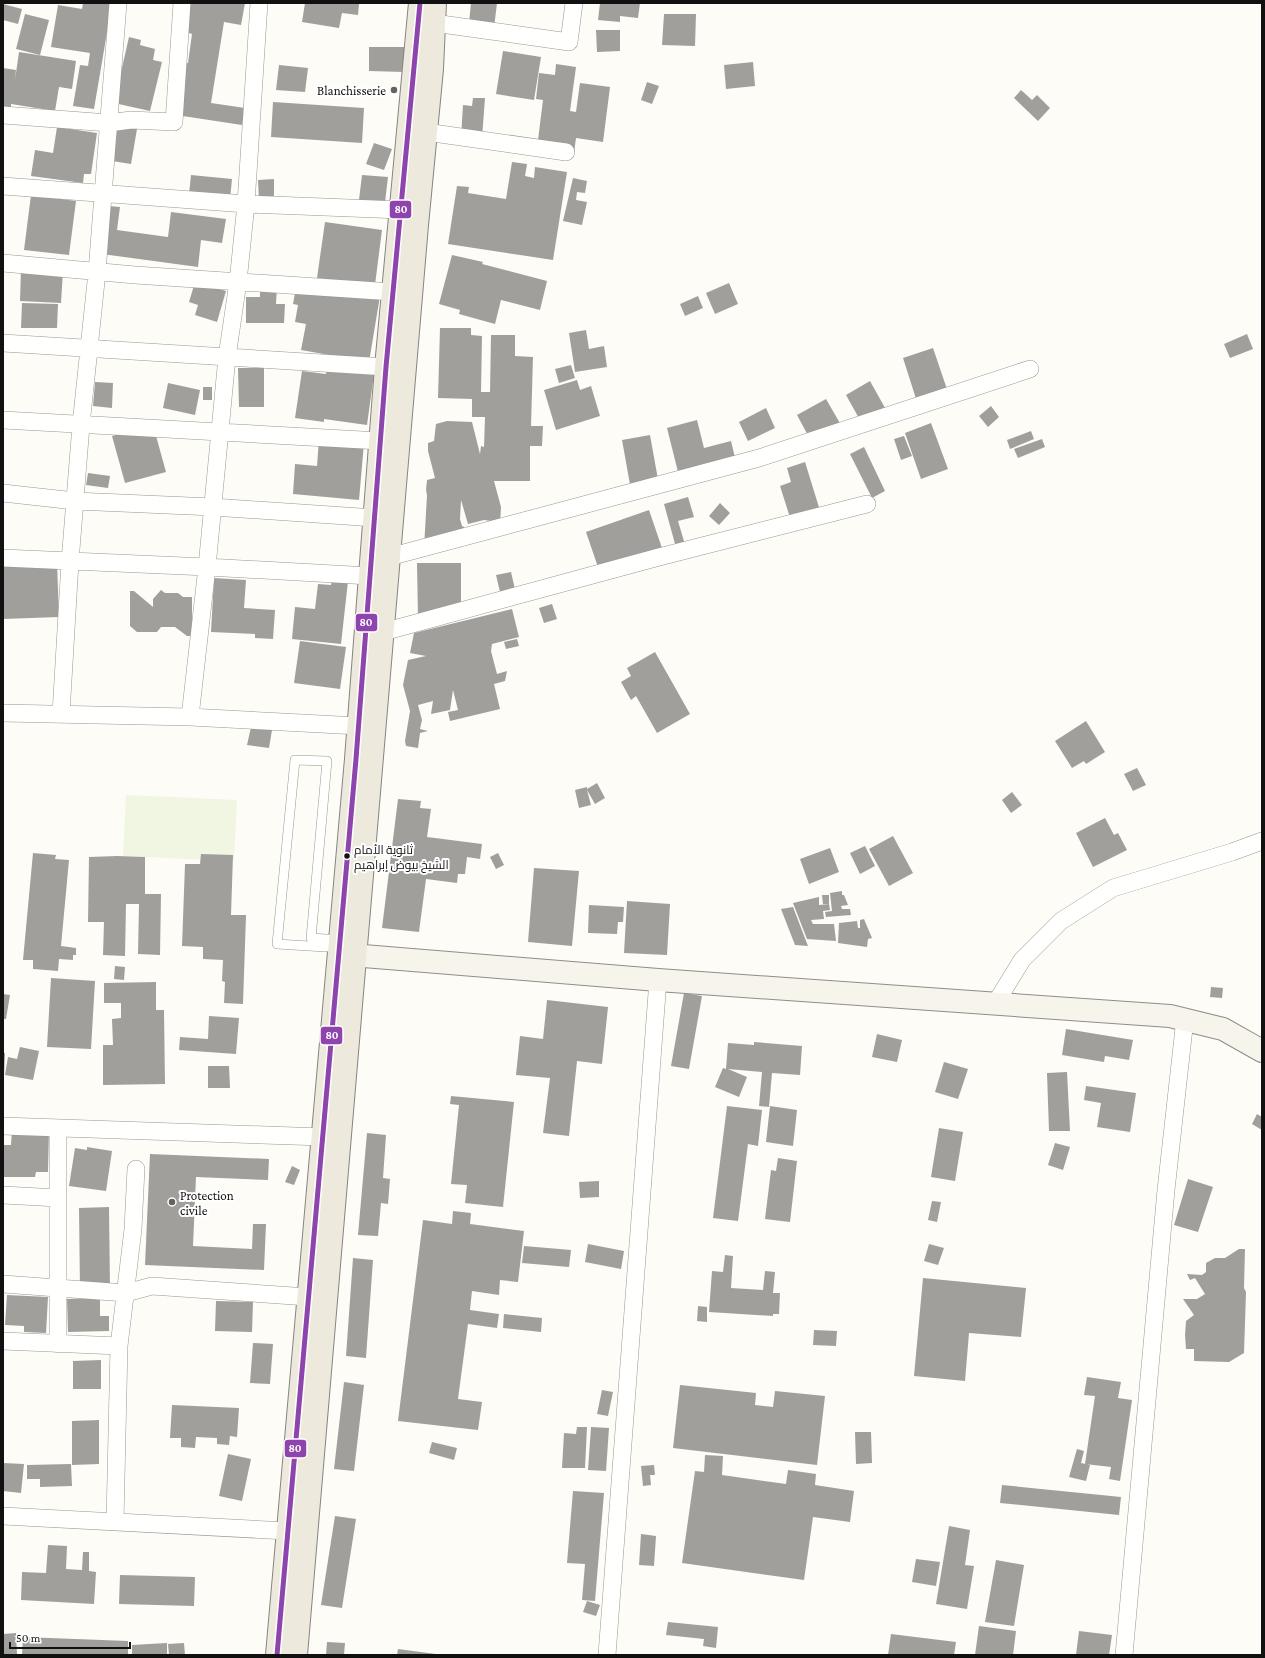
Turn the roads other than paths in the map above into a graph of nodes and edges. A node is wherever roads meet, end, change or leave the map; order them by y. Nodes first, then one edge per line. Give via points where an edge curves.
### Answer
1 (118, 3) edge
2 (182, 3) edge
3 (259, 3) edge
4 (420, 3) edge
5 (574, 3) edge
6 (435, 13) edge
7 (3, 115) edge
8 (109, 123) junction
9 (426, 132) junction
10 (566, 152) dead end
11 (3, 186) edge
12 (104, 194) junction
13 (246, 204) junction
14 (400, 210) junction
15 (3, 263) edge
16 (98, 272) junction
17 (238, 282) junction
18 (393, 292) junction
19 (3, 343) edge
20 (88, 348) junction
21 (227, 357) junction
22 (386, 366) junction
23 (1030, 369) dead end
24 (3, 420) edge
25 (81, 425) junction
26 (221, 433) junction
27 (381, 441) junction
28 (3, 494) edge
29 (75, 501) junction
30 (867, 504) dead end
31 (213, 507) junction
32 (375, 518) junction
33 (3, 558) edge
34 (389, 558) junction
35 (70, 562) junction
36 (207, 567) junction
37 (370, 576) junction
38 (383, 632) junction
39 (3, 713) edge
40 (61, 714) junction
41 (190, 716) junction
42 (359, 726) junction
43 (1262, 841) edge
44 (343, 948) junction
45 (658, 980) junction
46 (995, 1004) junction
47 (1185, 1019) junction
48 (1262, 1051) edge
49 (3, 1126) edge
50 (58, 1128) junction
51 (323, 1137) junction
52 (136, 1169) dead end
53 (3, 1195) edge
54 (58, 1198) junction
55 (3, 1284) edge
56 (58, 1288) junction
57 (126, 1293) junction
58 (308, 1297) junction
59 (3, 1341) edge
60 (58, 1344) junction
61 (120, 1346) junction
62 (3, 1516) edge
63 (115, 1522) junction
64 (287, 1531) junction
65 (277, 1655) edge
66 (296, 1655) edge
67 (607, 1655) edge
68 (1124, 1655) edge

1 - 8 street
2 - 8 street via 174,122 131,120
3 - 13 street
4 - 14 main road
5 - 6 street via 570,42
6 - 9 main road
7 - 8 street
8 - 12 street
9 - 10 street
9 - 34 main road
11 - 12 street
12 - 13 street
12 - 16 street
13 - 14 street
13 - 17 street
14 - 18 main road
15 - 16 street
16 - 17 street
16 - 20 street
17 - 18 street
17 - 21 street
18 - 22 main road
19 - 20 street
20 - 21 street
20 - 25 street
21 - 22 street
21 - 26 street
22 - 27 main road
23 - 34 street via 760,458
24 - 25 street
25 - 26 street
25 - 29 street
26 - 27 street
26 - 31 street
27 - 32 main road
28 - 29 street
29 - 31 street
29 - 35 street
30 - 38 street
31 - 32 street
31 - 36 street
32 - 37 main road
33 - 35 street
34 - 38 main road
35 - 36 street
35 - 40 street
36 - 37 street
36 - 41 street
37 - 42 main road
38 - 44 main road via 364,860
39 - 40 street
40 - 41 street
41 - 42 street
42 - 44 main road
43 - 46 street via 1113,888 1060,921 1022,960
44 - 44 lane via 311,938 327,761 295,760 277,944
44 - 45 street
44 - 51 main road
44 - 66 main road
45 - 46 street
45 - 67 street
46 - 47 street
47 - 48 street via 1223,1029
47 - 68 street via 1166,1190
49 - 50 street
50 - 51 street
50 - 54 street
51 - 58 main road
52 - 57 street
53 - 54 street
54 - 56 street
55 - 56 street
56 - 57 street
56 - 60 street
57 - 58 street via 152,1286
57 - 61 street
58 - 64 main road
59 - 60 street
60 - 61 street
61 - 63 street
62 - 63 street
63 - 64 street
64 - 65 main road

